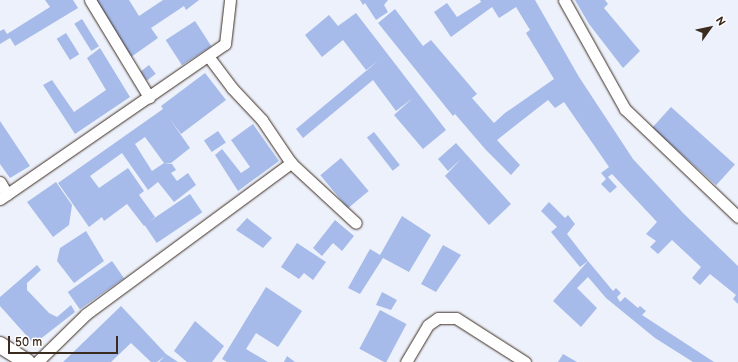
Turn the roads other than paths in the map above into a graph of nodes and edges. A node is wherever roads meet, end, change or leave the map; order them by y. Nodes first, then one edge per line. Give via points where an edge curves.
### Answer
1 (90, 0) edge
2 (230, 0) edge
3 (564, 0) edge
4 (208, 56) junction
5 (149, 97) junction
6 (291, 163) junction
7 (0, 182) edge
8 (4, 196) edge
9 (738, 218) edge
10 (356, 223) dead end
11 (0, 345) edge
12 (27, 362) edge
13 (37, 362) edge
14 (406, 362) edge
15 (525, 362) edge

1 - 5 street
2 - 4 street via 225,44
3 - 9 street via 625,109
4 - 5 street
4 - 6 street via 232,88 262,120
5 - 8 street
6 - 10 street
6 - 13 street via 86,314
7 - 8 street
11 - 12 street
14 - 15 street via 428,325 438,318 456,318

